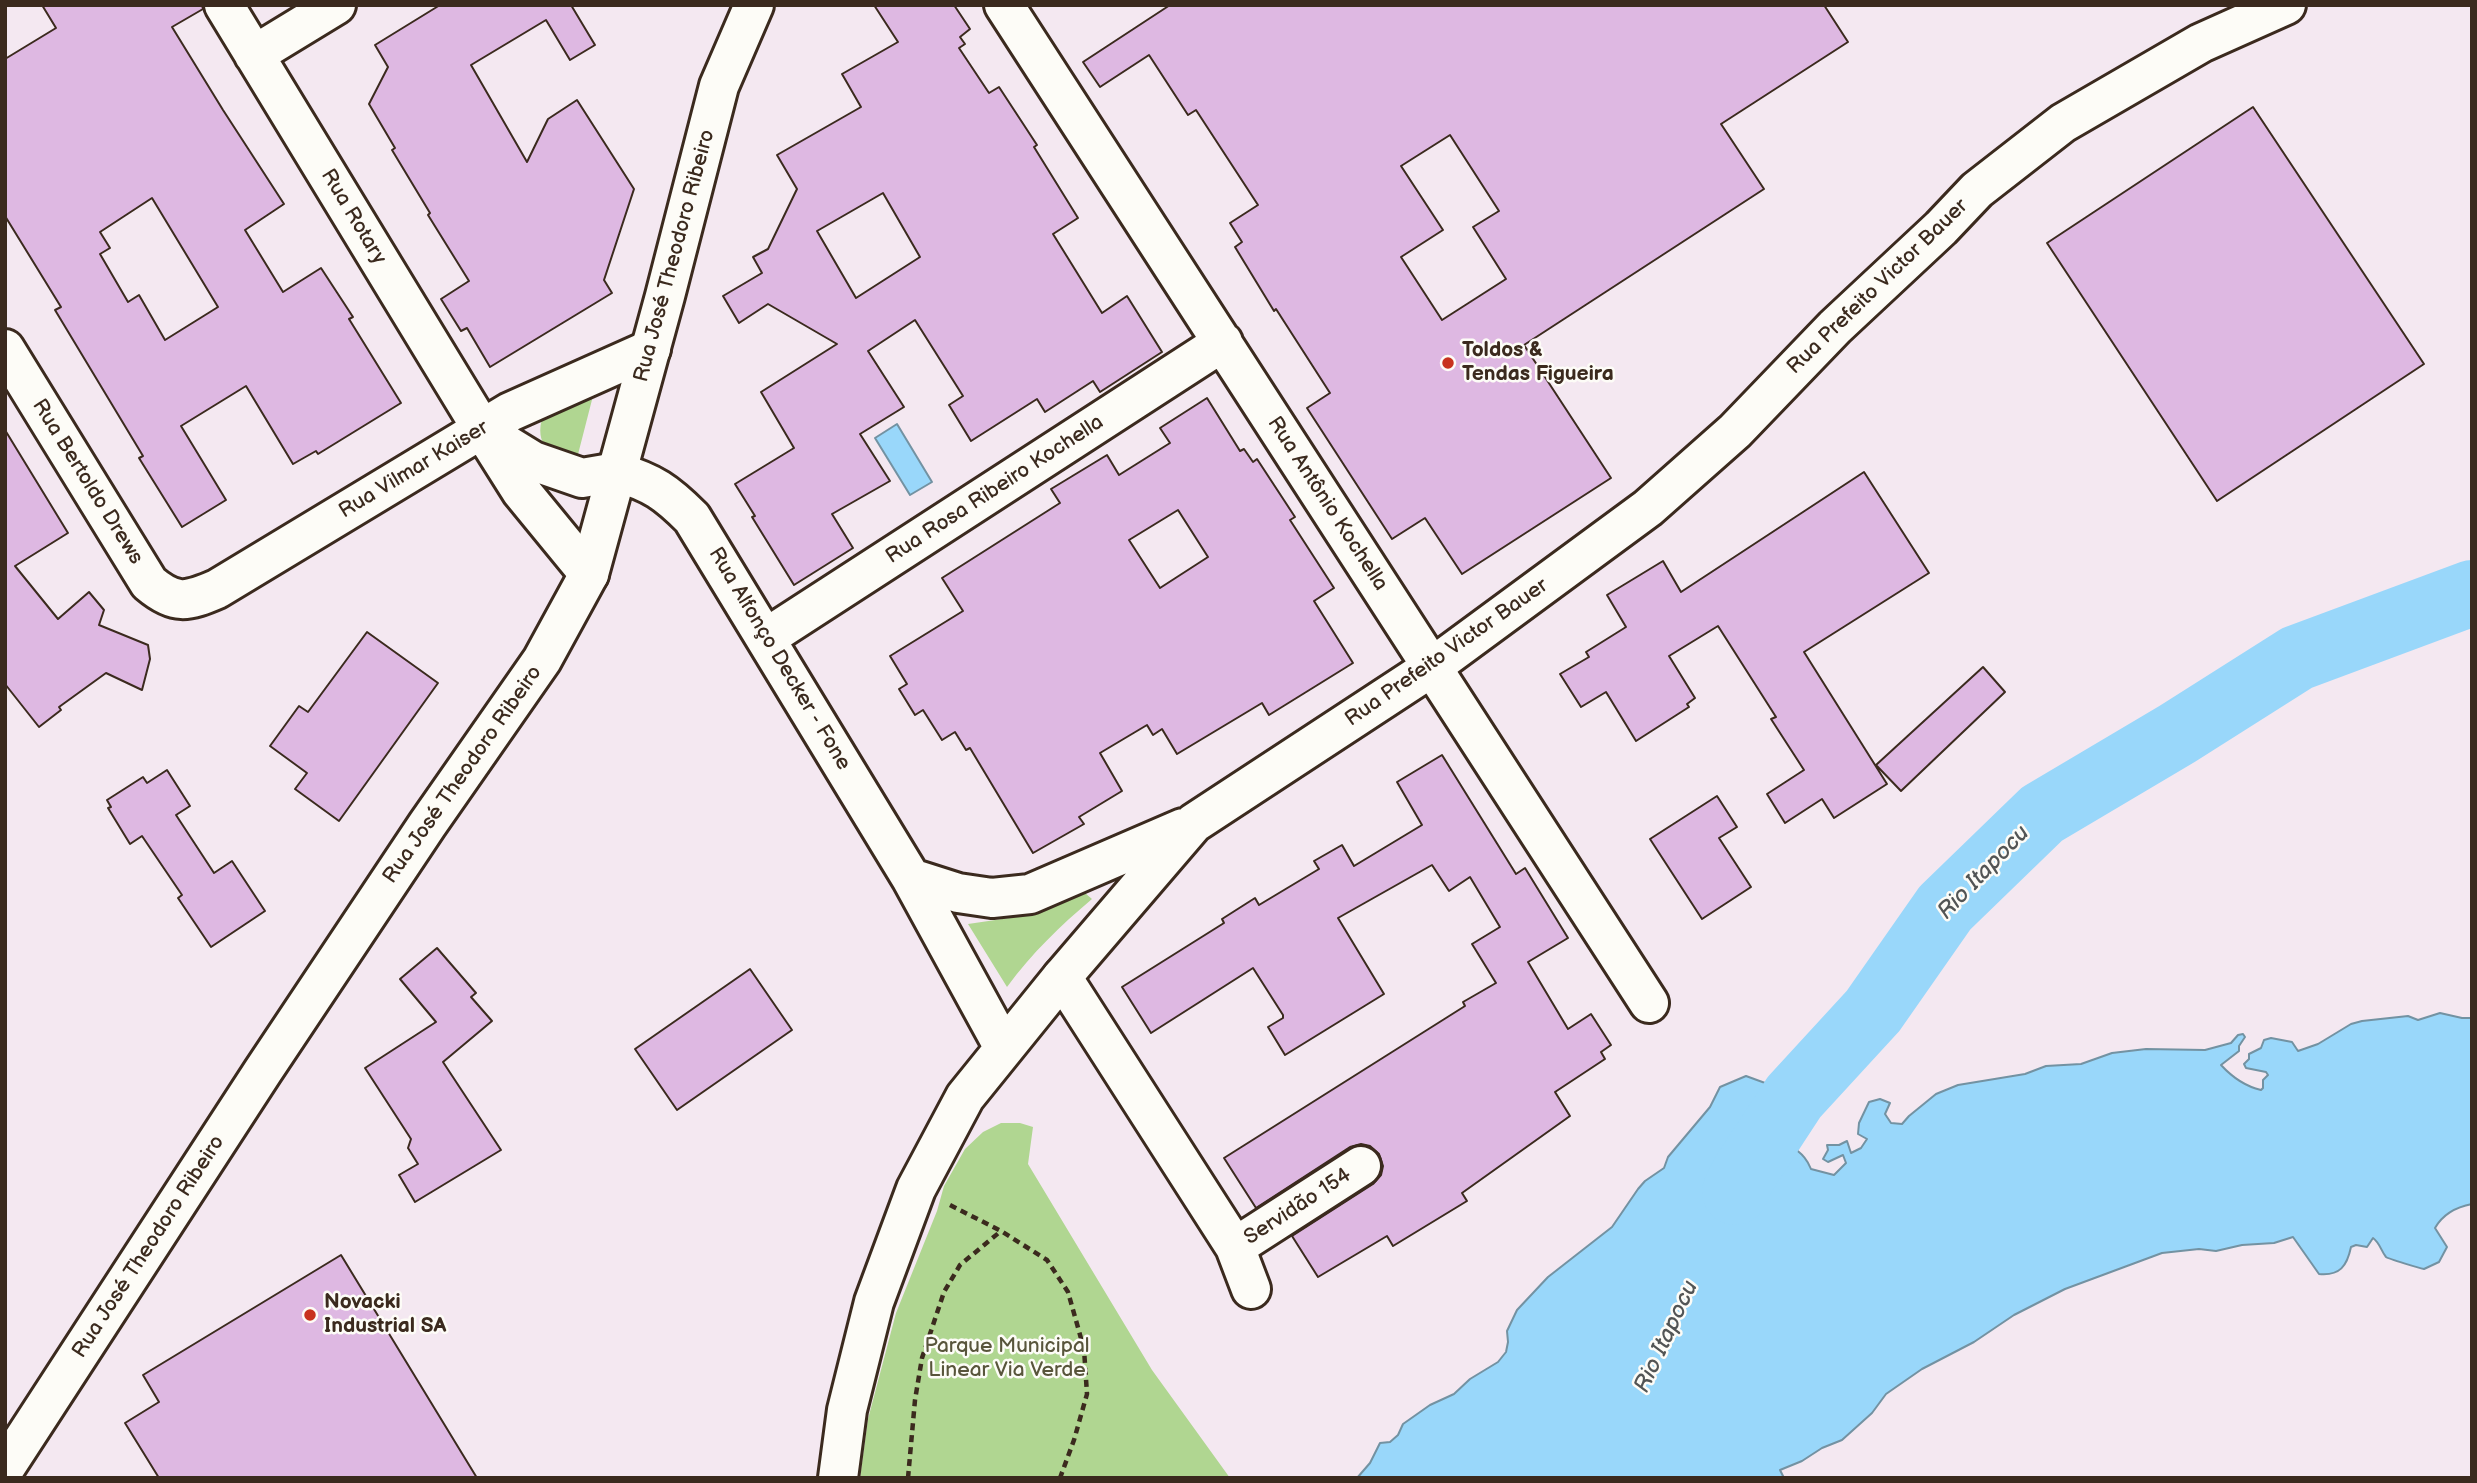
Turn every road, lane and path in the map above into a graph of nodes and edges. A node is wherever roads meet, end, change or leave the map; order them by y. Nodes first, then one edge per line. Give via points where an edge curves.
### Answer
1 (224, 5) edge
2 (336, 5) edge
3 (754, 5) edge
4 (1004, 5) edge
5 (2286, 5) edge
6 (254, 55) junction
7 (1223, 342) junction
8 (5, 349) edge
9 (651, 349) junction
10 (482, 429) junction
11 (617, 472) junction
12 (589, 574) junction
13 (182, 601) joint
14 (766, 638) junction
15 (1432, 667) junction
16 (1194, 823) junction
17 (911, 878) junction
18 (1062, 977) junction
19 (1649, 1003) dead end
20 (1004, 1048) junction
21 (1361, 1167) dead end
22 (946, 1203) dead end
23 (1001, 1231) junction
24 (1235, 1247) junction
25 (1251, 1289) dead end
26 (5, 1468) edge
27 (838, 1478) edge
28 (908, 1478) edge
29 (1060, 1478) edge

1 - 6 street, Rua Rotary
2 - 6 street
3 - 9 street, Rua José Theodoro Ribeiro via 719,86
4 - 7 street, Rua Antônio Kochella
5 - 15 street, Rua Prefeito Victor Bauer via 2201,43 2063,122 1977,190 1735,431 1648,508
6 - 10 street, Rua Rotary
7 - 14 street, Rua Rosa Ribeiro Kochella
7 - 15 street, Rua Antônio Kochella
8 - 13 street, Rua Bertoldo Drews via 149,583 164,596
9 - 10 street, Rua Vilmar Kaiser
9 - 11 street, Rua José Theodoro Ribeiro
10 - 11 street, Rua Rotary via 533,461 582,478
10 - 12 street, Rua Rotary via 521,491
10 - 13 street, Rua Vilmar Kaiser via 217,589
11 - 12 street, Rua José Theodoro Ribeiro
11 - 14 street, Rua Alfonço Decker - Fone via 667,493 692,518
12 - 26 street, Rua José Theodoro Ribeiro via 542,660 263,1071
14 - 17 street, Rua Alfonço Decker - Fone
15 - 16 street, Rua Prefeito Victor Bauer
15 - 19 street, Rua Antônio Kochella
16 - 17 street via 1030,894 992,898
16 - 18 street, Rua Prefeito Victor Bauer
17 - 20 street, Rua Alfonço Decker - Fone
18 - 20 street, Rua Prefeito Victor Bauer
18 - 24 street
20 - 27 street, Rua Prefeito Victor Bauer via 965,1097 916,1189 874,1302 847,1410
21 - 24 street, Servidão 154
22 - 23 path
23 - 28 path via 960,1265 944,1292 922,1358
23 - 29 path via 1047,1260 1068,1292 1084,1349 1087,1394
24 - 25 street

